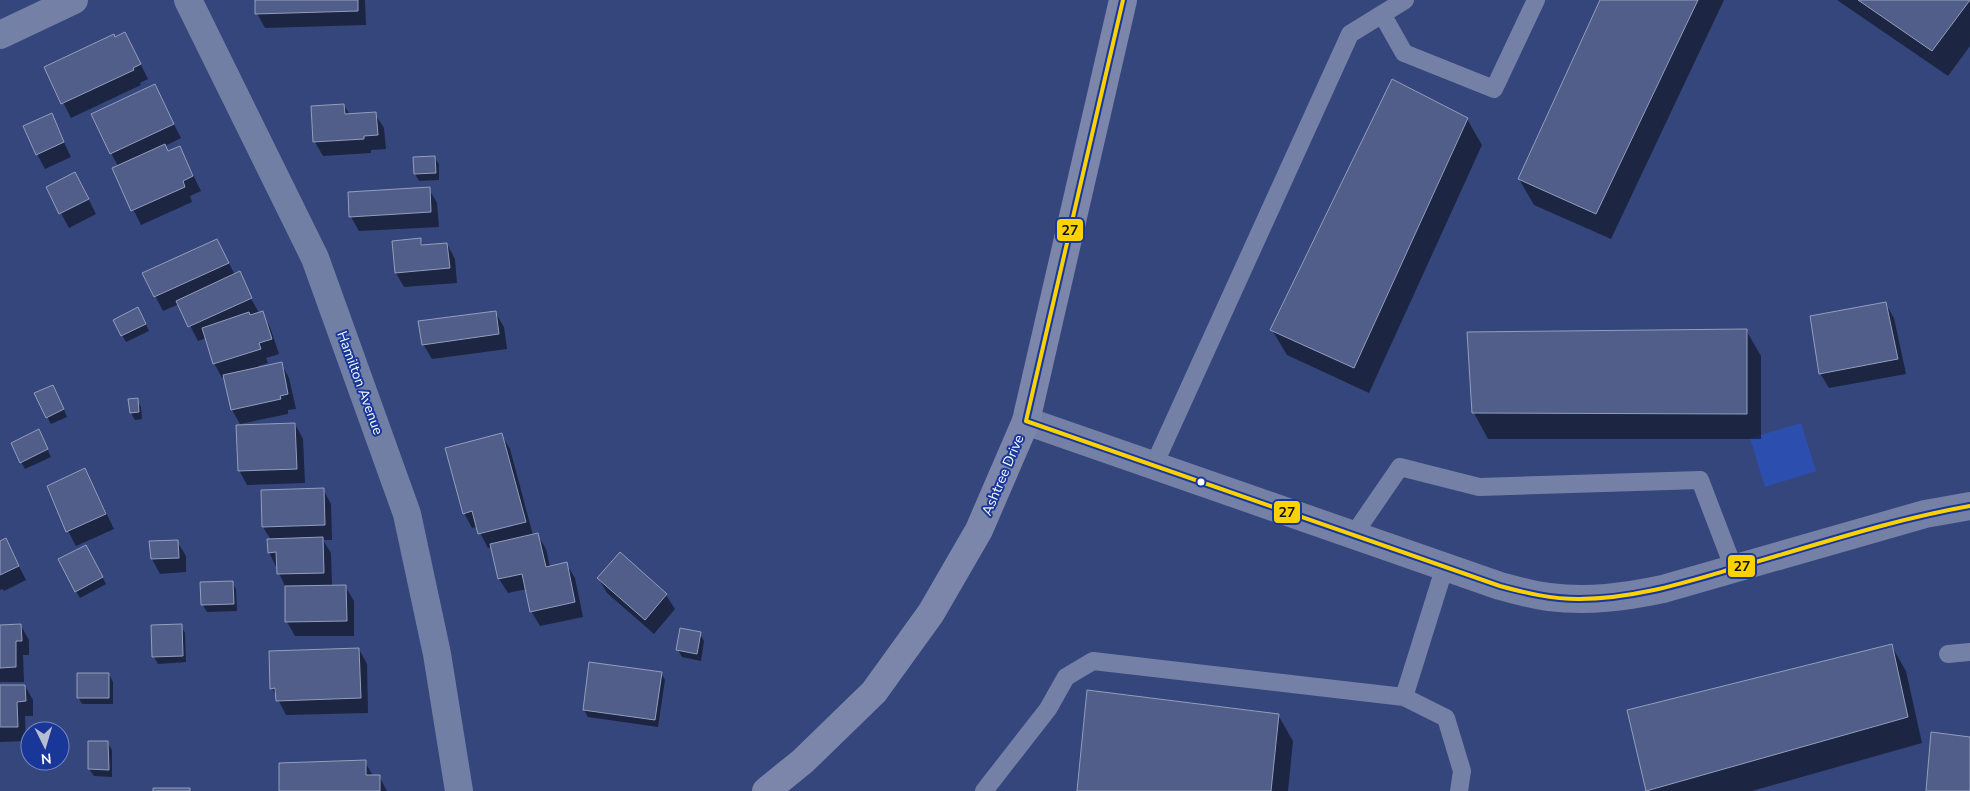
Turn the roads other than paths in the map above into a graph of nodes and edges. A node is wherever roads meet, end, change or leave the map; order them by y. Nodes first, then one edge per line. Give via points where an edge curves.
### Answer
1 (74, 0) edge
2 (188, 0) edge
3 (1123, 0) edge
4 (1405, 0) edge
5 (1536, 0) edge
6 (1382, 14) junction
7 (0, 35) edge
8 (1026, 421) junction
9 (1154, 465) junction
10 (1970, 506) edge
11 (1354, 534) junction
12 (1445, 566) junction
13 (1734, 569) junction
14 (1970, 652) edge
15 (1948, 654) dead end
16 (1404, 697) junction
17 (459, 791) edge
18 (766, 791) edge
19 (984, 791) edge
20 (1459, 791) edge

1 - 7 street
2 - 17 main road, Hamilton Avenue via 315,258 407,514 437,654
3 - 8 street, Ashtree Drive
4 - 6 lane
5 - 6 lane via 1494,89 1404,53
6 - 9 lane via 1350,34
8 - 9 street
8 - 18 street, Ashtree Drive via 979,530 931,614 874,692
9 - 11 street
10 - 13 street via 1925,514
11 - 12 street
11 - 13 lane via 1400,468 1479,487 1700,480
12 - 13 street via 1500,586 1548,597 1598,600 1663,589
12 - 16 lane
14 - 15 lane
16 - 19 lane via 1093,661 1066,678 1048,709
16 - 20 lane via 1446,718 1462,770

